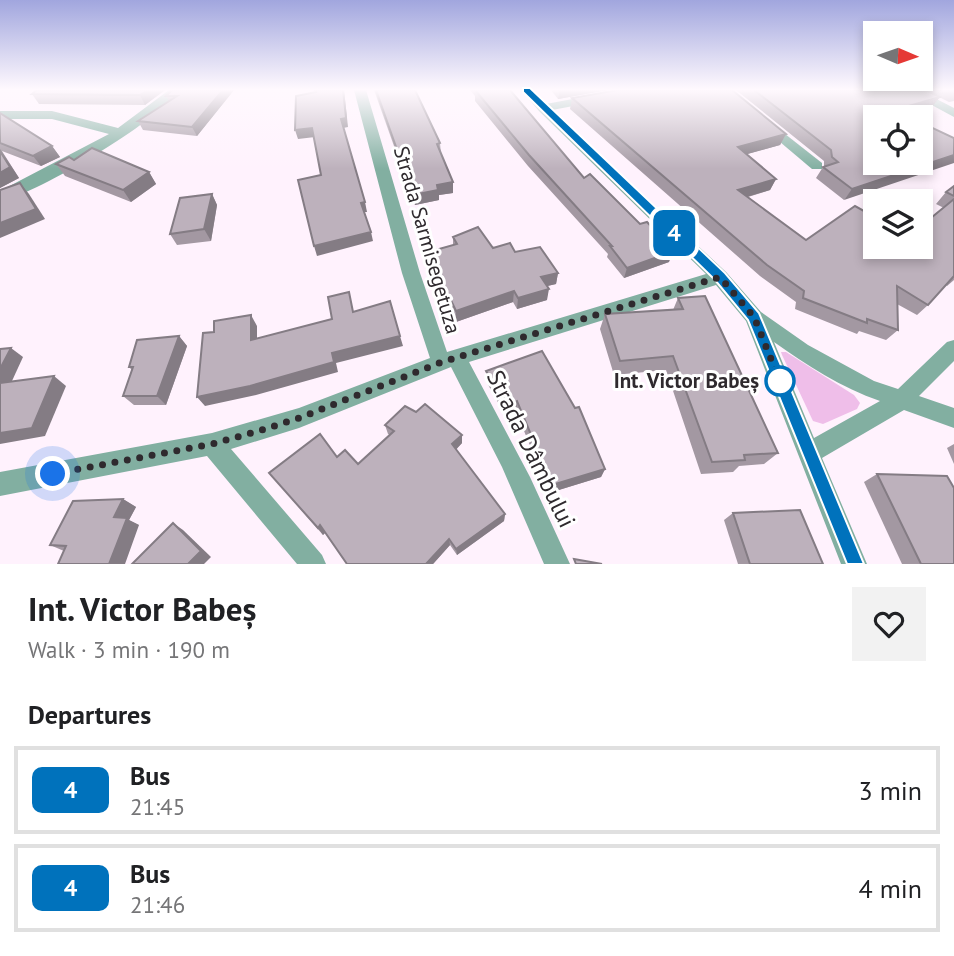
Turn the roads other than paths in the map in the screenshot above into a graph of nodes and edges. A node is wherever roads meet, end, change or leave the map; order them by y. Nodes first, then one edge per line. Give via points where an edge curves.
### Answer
1 (57, 116) edge
2 (143, 116) edge
3 (367, 116) edge
4 (552, 116) edge
5 (758, 116) edge
6 (119, 132) junction
7 (817, 166) dead end
8 (0, 197) edge
9 (720, 277) junction
10 (754, 317) junction
11 (954, 348) edge
12 (449, 360) junction
13 (900, 401) junction
14 (954, 418) edge
15 (212, 444) junction
16 (810, 453) junction
17 (0, 484) edge
18 (313, 564) edge
19 (557, 564) edge
20 (854, 564) edge

1 - 6 street
2 - 6 street
3 - 12 street, Strada Sarmisegetuza via 411,273
4 - 9 street
5 - 7 street
6 - 8 street
9 - 10 street
9 - 12 street
10 - 13 street via 839,373
10 - 16 street
11 - 13 street
12 - 15 street via 299,418
12 - 19 street, Strada Dâmbului via 507,450
13 - 14 street
13 - 16 street
15 - 17 street
15 - 18 street
16 - 20 street

